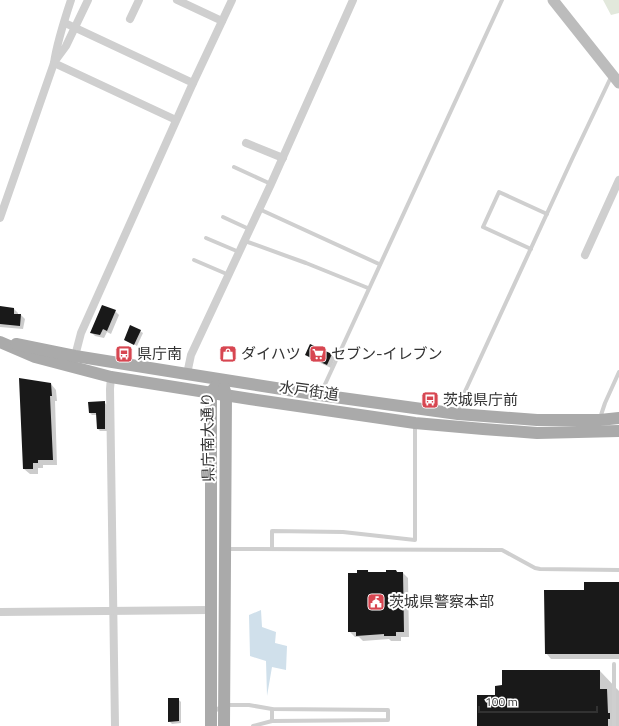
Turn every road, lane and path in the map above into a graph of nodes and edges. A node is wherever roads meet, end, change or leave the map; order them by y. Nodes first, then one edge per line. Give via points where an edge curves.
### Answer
1 (88, 0) edge
2 (139, 0) edge
3 (177, 0) edge
4 (232, 0) edge
5 (353, 0) edge
6 (502, 0) edge
7 (553, 0) edge
8 (69, 1) edge
9 (130, 19) dead end
10 (222, 20) junction
11 (65, 23) junction
12 (74, 27) junction
13 (54, 63) junction
14 (616, 79) edge
15 (193, 83) junction
16 (176, 120) junction
17 (246, 143) dead end
18 (283, 158) junction
19 (234, 167) dead end
20 (619, 180) edge
21 (271, 184) junction
22 (259, 209) junction
23 (547, 214) junction
24 (223, 217) dead end
25 (0, 218) edge
26 (249, 229) junction
27 (206, 238) dead end
28 (244, 241) junction
29 (531, 249) junction
30 (239, 252) junction
31 (585, 256) dead end
32 (194, 260) dead end
33 (379, 264) junction
34 (229, 275) junction
35 (368, 288) junction
36 (0, 342) edge
37 (75, 356) junction
38 (619, 372) edge
39 (187, 374) junction
40 (111, 377) junction
41 (221, 379) junction
42 (211, 392) junction
43 (226, 395) junction
44 (320, 395) junction
45 (442, 412) junction
46 (458, 414) junction
47 (619, 418) edge
48 (600, 420) junction
49 (415, 423) junction
50 (440, 426) junction
51 (619, 431) edge
52 (272, 548) junction
53 (225, 549) junction
54 (619, 570) edge
55 (114, 610) junction
56 (210, 610) junction
57 (0, 612) edge
58 (614, 664) dead end
59 (224, 705) junction
60 (272, 709) junction
61 (617, 716) edge
62 (272, 721) junction
63 (217, 722) edge
64 (115, 726) edge
65 (253, 726) edge
66 (614, 726) edge

1 - 12 street
2 - 9 street
3 - 10 street
4 - 10 street
5 - 18 street
6 - 33 lane
7 - 14 street
8 - 11 street
10 - 15 street
11 - 12 street
11 - 13 street via 57,41
12 - 13 street via 66,46
12 - 15 street
13 - 16 street
13 - 25 street
14 - 23 lane via 606,87
15 - 16 street
16 - 37 street via 81,333
17 - 18 street
18 - 21 street
19 - 21 lane
20 - 31 street
21 - 22 street
22 - 26 street
22 - 33 lane
23 - 29 lane
23 - 29 lane via 499,192 483,227
24 - 26 lane
26 - 28 street
27 - 30 lane
28 - 30 street
28 - 35 lane
29 - 46 lane via 462,398
30 - 34 street
32 - 34 lane
33 - 35 lane
34 - 39 street via 191,354
35 - 44 lane
36 - 37 main road, 水戸街道
36 - 40 main road, 水戸街道 via 34,357
37 - 39 main road, 水戸街道
38 - 48 lane via 604,403
39 - 41 main road, 水戸街道
40 - 42 main road, 水戸街道
40 - 55 street
41 - 42 main road, 県庁南大通り
41 - 43 main road, 県庁南大通り
41 - 44 main road, 水戸街道
42 - 43 main road, 水戸街道
42 - 56 main road, 県庁南大通り
43 - 49 main road, 水戸街道
43 - 53 main road, 県庁南大通り
44 - 45 main road, 水戸街道
45 - 46 main road, 水戸街道
45 - 50 main road
46 - 48 main road, 水戸街道 via 516,419
47 - 48 main road, 水戸街道
49 - 50 main road, 水戸街道
49 - 52 lane via 415,540 343,532 272,531
50 - 51 main road, 水戸街道 via 537,433
52 - 53 lane
52 - 54 lane via 502,550 540,569
53 - 59 main road, 県庁南大通り
55 - 56 street
55 - 57 street
55 - 64 street
56 - 63 main road, 県庁南大通り
58 - 61 lane
59 - 60 lane via 250,705
59 - 63 main road, 県庁南大通り
59 - 63 lane
60 - 62 lane
60 - 62 lane via 388,710 388,720
61 - 66 lane
62 - 65 lane

